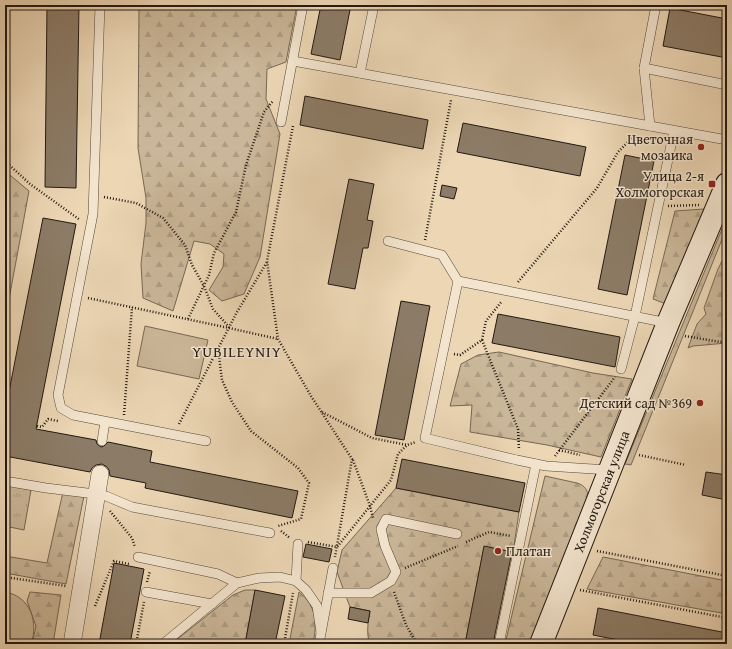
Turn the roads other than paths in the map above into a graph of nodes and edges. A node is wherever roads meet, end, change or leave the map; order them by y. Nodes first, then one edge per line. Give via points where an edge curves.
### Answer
1 (100, 5) edge
2 (303, 5) edge
3 (374, 5) edge
4 (656, 5) edge
5 (293, 60) junction
6 (644, 68) junction
7 (360, 73) junction
8 (727, 85) edge
9 (281, 122) dead end
10 (650, 126) junction
11 (674, 130) junction
12 (727, 140) edge
13 (727, 184) edge
14 (388, 242) dead end
15 (458, 281) junction
16 (635, 316) junction
17 (668, 323) junction
18 (621, 369) road end
19 (105, 422) junction
20 (102, 441) dead end
21 (206, 442) dead end
22 (536, 464) junction
23 (610, 470) junction
24 (100, 474) dead end
25 (5, 481) edge
26 (102, 495) junction
27 (272, 530) road end
28 (457, 534) dead end
29 (298, 544) road end
30 (137, 561) road end
31 (333, 568) road end
32 (296, 581) junction
33 (237, 583) junction
34 (146, 592) road end
35 (328, 593) junction
36 (212, 604) junction
37 (321, 632) junction
38 (544, 643) edge
39 (72, 644) edge
40 (163, 644) edge
41 (319, 644) edge
42 (500, 644) edge

1 - 19 lane via 93,214 58,395 61,408 73,415
2 - 5 lane
3 - 7 lane
4 - 6 lane
5 - 7 lane
5 - 9 lane
6 - 8 lane
6 - 10 lane
7 - 10 lane
10 - 11 lane
11 - 12 lane
11 - 16 lane
13 - 17 main road, Холмогорская улица
14 - 15 lane via 442,255
15 - 16 lane
15 - 22 lane via 425,438
16 - 17 lane
16 - 18 lane
17 - 23 main road, Холмогорская улица
19 - 20 lane
19 - 21 lane
22 - 23 lane
22 - 42 lane
23 - 38 main road, Холмогорская улица
24 - 26 street
25 - 26 lane
26 - 27 lane via 132,507
26 - 39 street
28 - 35 lane via 386,519 381,529 396,572 390,582 371,593
29 - 32 lane
30 - 33 lane via 218,574
31 - 35 lane
32 - 33 lane via 280,577
32 - 37 lane via 317,606
33 - 36 lane
34 - 36 lane
35 - 37 lane
36 - 40 lane
37 - 41 lane

